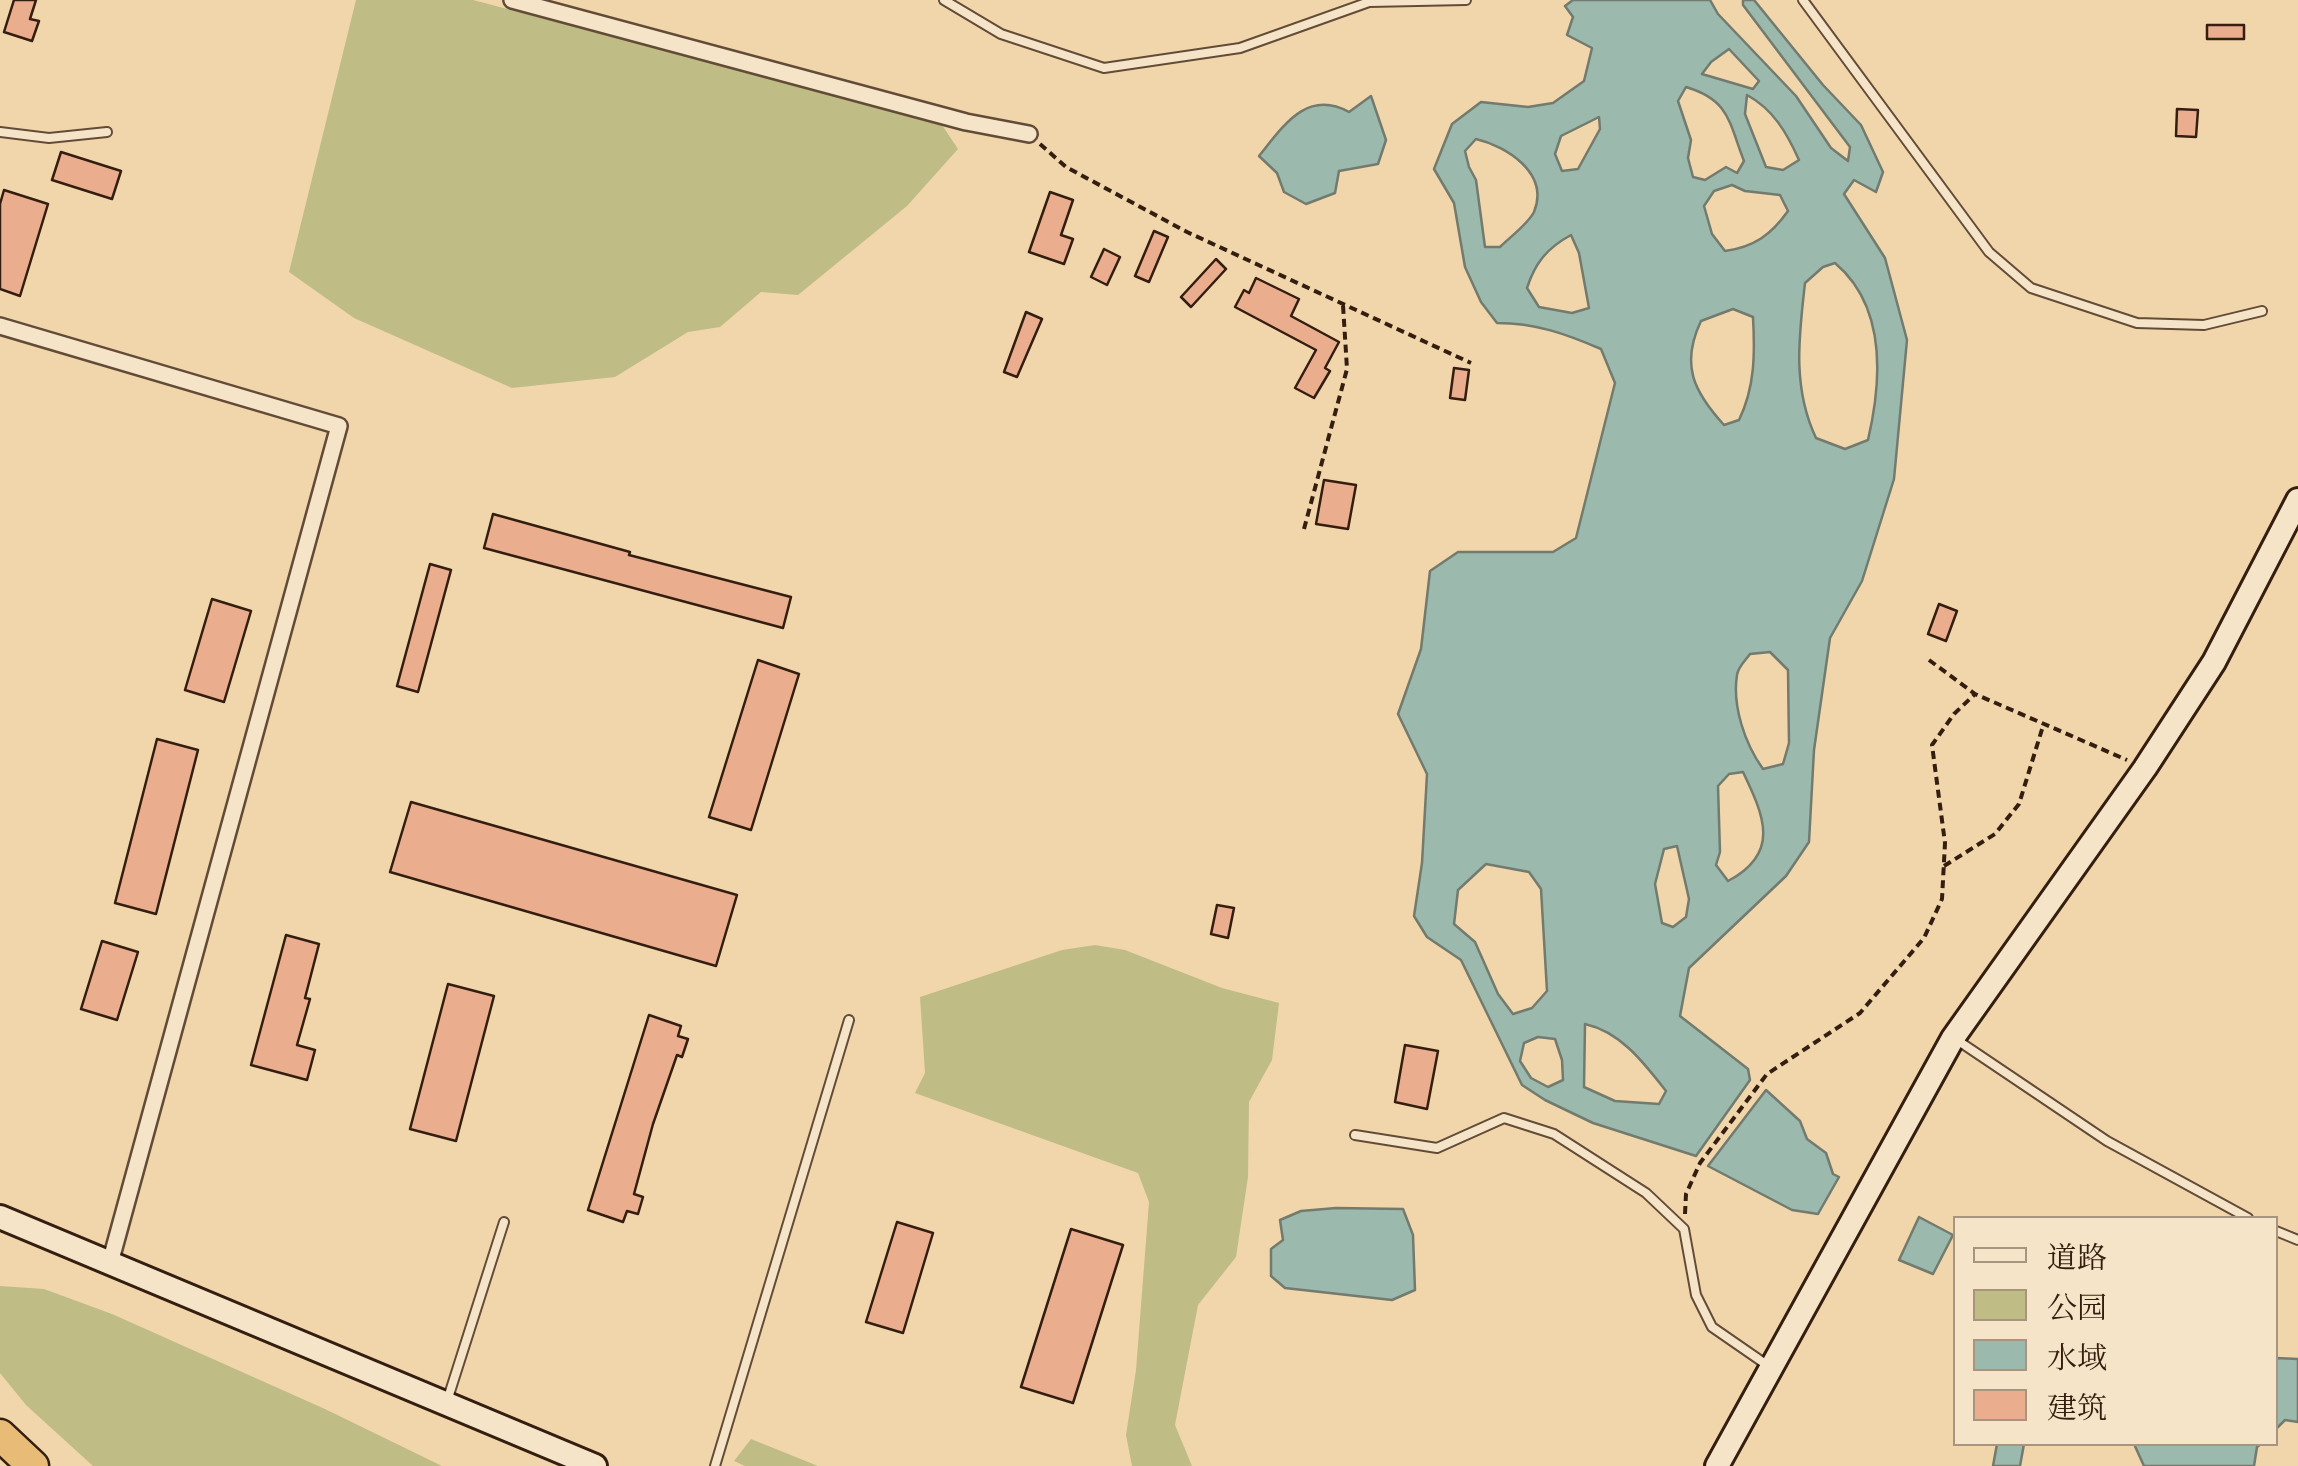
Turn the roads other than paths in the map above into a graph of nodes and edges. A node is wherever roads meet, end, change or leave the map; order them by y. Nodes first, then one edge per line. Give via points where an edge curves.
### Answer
1 (512, 0) edge
2 (944, 0) edge
3 (1466, 0) edge
4 (1803, 0) edge
5 (0, 132) edge
6 (107, 132) dead end
7 (1029, 134) road end
8 (2262, 311) dead end
9 (0, 326) edge
10 (2298, 500) edge
11 (850, 1020) dead end
12 (1953, 1038) junction
13 (1355, 1135) dead end
14 (2244, 1216) edge
15 (0, 1217) edge
16 (504, 1222) dead end
17 (110, 1263) junction
18 (1771, 1367) junction
19 (446, 1404) junction
20 (0, 1435) edge
21 (33, 1466) edge
22 (594, 1466) edge
23 (714, 1466) edge
24 (1716, 1466) edge

1 - 7 street
2 - 3 lane via 1001,34 1104,68 1240,48 1368,2
4 - 8 lane via 1989,252 2031,288 2136,323 2204,325
5 - 6 lane via 49,138
9 - 17 street via 339,426
10 - 12 street via 2214,662
11 - 23 lane
12 - 14 lane via 2107,1141
12 - 18 street
13 - 18 lane via 1437,1148 1504,1118 1554,1134 1646,1192 1684,1229 1696,1294 1712,1327
15 - 17 street
16 - 19 lane
17 - 19 street
18 - 24 street
19 - 22 street
20 - 21 highway

